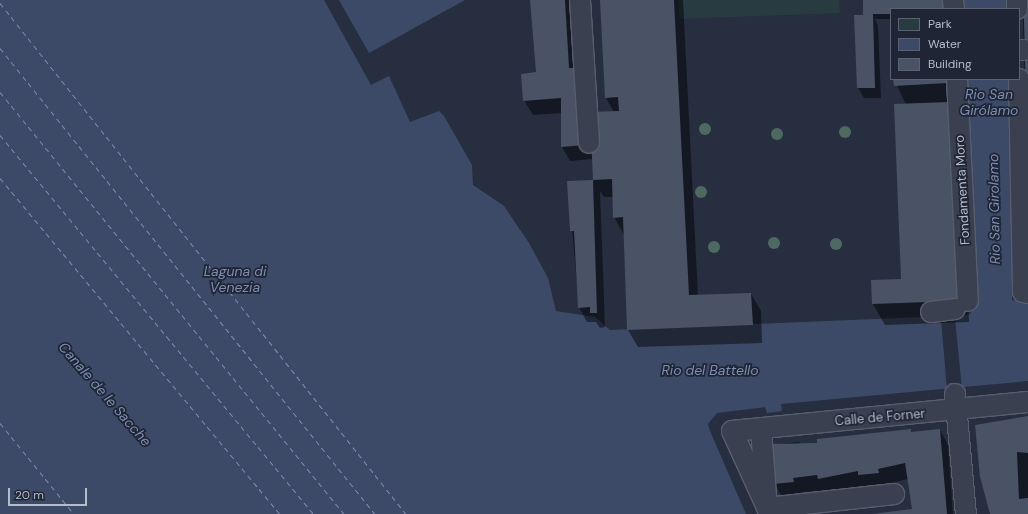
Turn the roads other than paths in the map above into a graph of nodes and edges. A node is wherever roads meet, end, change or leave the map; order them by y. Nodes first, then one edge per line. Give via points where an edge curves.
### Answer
1 (580, 0) edge
2 (957, 80) edge
3 (1019, 80) edge
4 (589, 143) dead end
5 (1025, 186) edge
6 (1028, 292) edge
7 (931, 312) dead end
8 (956, 402) junction
9 (1028, 402) edge
10 (761, 429) junction
11 (894, 494) dead end
12 (831, 508) edge
13 (769, 511) edge
14 (966, 514) edge

1 - 4 street
2 - 7 street, Fondamenta Moro via 961,305
3 - 5 street
5 - 6 street via 1024,292
8 - 9 street, Calle de Forner
8 - 10 street, Calle de Forner
8 - 14 street
10 - 13 street
10 - 13 street, Calle de Forner via 732,431
11 - 12 street
12 - 13 street

